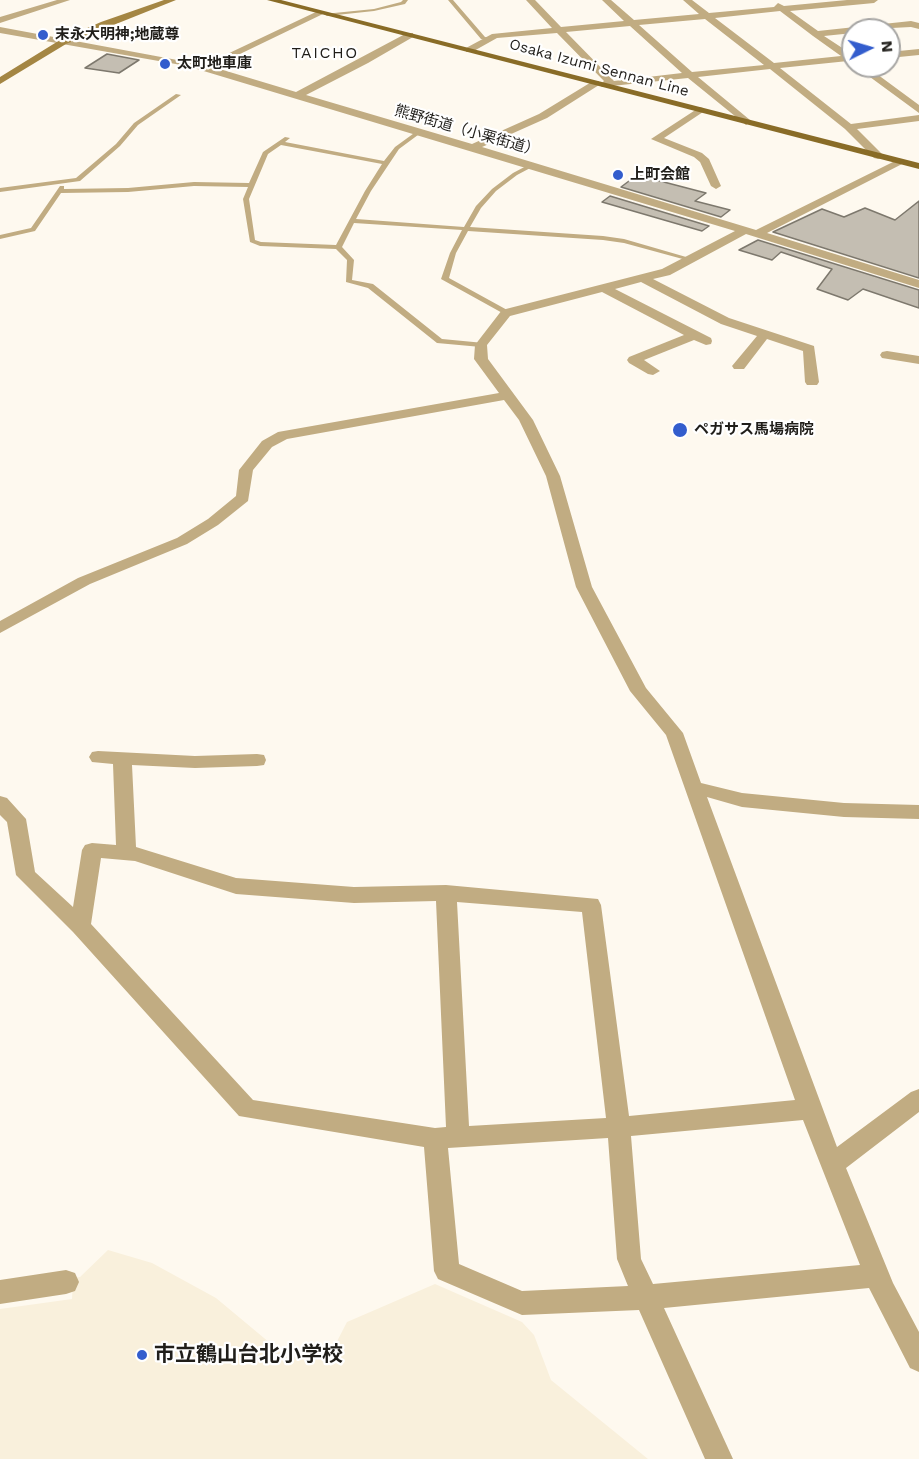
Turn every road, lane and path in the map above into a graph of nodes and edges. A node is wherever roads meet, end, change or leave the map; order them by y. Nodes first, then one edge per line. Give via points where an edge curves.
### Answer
1 (66, 0) edge
2 (172, 0) edge
3 (271, 0) edge
4 (406, 0) edge
5 (450, 0) edge
6 (530, 0) edge
7 (606, 0) edge
8 (687, 0) edge
9 (770, 0) edge
10 (874, 0) edge
11 (782, 9) junction
12 (324, 13) junction
13 (707, 16) junction
14 (0, 20) edge
15 (632, 23) junction
16 (901, 25) edge
17 (919, 26) edge
18 (0, 30) edge
19 (559, 30) junction
20 (841, 31) edge
21 (816, 34) junction
22 (410, 35) junction
23 (490, 39) junction
24 (63, 42) junction
25 (469, 50) junction
26 (841, 51) edge
27 (918, 52) edge
28 (901, 53) edge
29 (841, 60) edge
30 (770, 67) junction
31 (204, 68) junction
32 (690, 75) junction
33 (876, 78) edge
34 (0, 81) edge
35 (601, 84) junction
36 (178, 95) dead end
37 (296, 96) junction
38 (700, 110) junction
39 (919, 110) edge
40 (919, 118) edge
41 (746, 122) junction
42 (849, 127) junction
43 (419, 132) junction
44 (471, 148) junction
45 (878, 156) junction
46 (901, 162) junction
47 (386, 163) junction
48 (532, 165) junction
49 (919, 166) edge
50 (67, 182) junction
51 (251, 185) junction
52 (717, 186) dead end
53 (0, 190) edge
54 (59, 191) junction
55 (352, 220) junction
56 (465, 229) junction
57 (750, 232) junction
58 (0, 237) edge
59 (338, 247) junction
60 (690, 259) junction
61 (643, 278) junction
62 (919, 284) edge
63 (604, 288) junction
64 (506, 313) junction
65 (764, 335) junction
66 (481, 345) junction
67 (887, 355) dead end
68 (919, 360) edge
69 (739, 366) dead end
70 (653, 371) dead end
71 (812, 382) dead end
72 (508, 395) junction
73 (0, 628) edge
74 (99, 757) dead end
75 (122, 758) junction
76 (257, 760) dead end
77 (693, 787) junction
78 (0, 803) edge
79 (919, 812) edge
80 (126, 854) junction
81 (446, 893) junction
82 (80, 926) junction
83 (919, 1099) edge
84 (810, 1109) junction
85 (619, 1126) junction
86 (447, 1137) junction
87 (832, 1164) junction
88 (876, 1275) junction
89 (66, 1282) dead end
90 (0, 1292) edge
91 (646, 1297) junction
92 (919, 1359) edge
93 (719, 1459) edge

1 - 14 street
2 - 24 street
3 - 12 main road, Osaka Izumi Sennan Line
4 - 12 lane via 374,10
5 - 23 lane via 483,38
6 - 19 street
7 - 15 street
8 - 13 street
9 - 11 street
10 - 11 street
11 - 13 street
11 - 21 street
12 - 22 main road, Osaka Izumi Sennan Line
12 - 31 street
13 - 15 street
13 - 30 street
15 - 19 street
15 - 32 street
16 - 17 street
18 - 24 street, 熊野街道（小栗街道）
19 - 23 street
19 - 35 street via 610,82
20 - 21 street
21 - 26 street
22 - 25 main road, Osaka Izumi Sennan Line
22 - 37 street
23 - 25 street
24 - 31 street, 熊野街道（小栗街道）
24 - 34 street
25 - 35 main road, Osaka Izumi Sennan Line
27 - 28 street
29 - 30 street
30 - 32 street
30 - 42 street
31 - 37 street, 熊野街道（小栗街道）
32 - 35 street
32 - 41 street
33 - 39 street
35 - 38 main road, Osaka Izumi Sennan Line
35 - 44 street via 543,116
36 - 50 lane via 136,124 78,180
37 - 43 street, 熊野街道（小栗街道）
38 - 41 main road, Osaka Izumi Sennan Line
38 - 52 street via 656,139 698,155
40 - 42 street
41 - 45 main road, Osaka Izumi Sennan Line
42 - 45 street
43 - 44 street, 熊野街道（小栗街道）
43 - 47 lane via 397,148
44 - 48 street, 熊野街道（小栗街道）
45 - 46 main road, Osaka Izumi Sennan Line
46 - 49 main road, Osaka Izumi Sennan Line
46 - 57 street
47 - 51 lane via 284,141 266,153
47 - 55 lane
48 - 56 lane via 494,190
48 - 57 street, 熊野街道（小栗街道）
50 - 53 lane
50 - 54 lane
51 - 54 lane via 194,183 128,190
51 - 59 lane via 246,199 252,241
54 - 58 lane via 33,230
55 - 56 lane
55 - 59 lane
56 - 60 lane via 624,241
56 - 64 lane via 445,279
57 - 60 street
57 - 62 street, 熊野街道（小栗街道）
59 - 66 lane via 351,260 348,280 370,286 440,341
60 - 61 street via 666,272
61 - 63 street
61 - 65 street via 687,303
63 - 64 street
63 - 70 street via 701,338 634,360
64 - 66 street
65 - 69 street
65 - 71 street via 809,349
66 - 72 street via 482,359
67 - 68 street
72 - 73 street via 283,435 267,444 246,470 243,498 213,522 182,541 84,582
72 - 77 street via 526,420 553,476 584,587 639,691 674,733
74 - 75 street
75 - 76 street
75 - 80 street
77 - 79 street via 742,800 844,810
77 - 84 street
78 - 82 street via 16,819 26,875
80 - 81 street via 236,886 354,895
80 - 82 street via 92,850
81 - 85 street via 591,904
81 - 86 street
82 - 86 street via 247,1109
83 - 87 street
84 - 85 street
84 - 87 street
85 - 86 street
85 - 91 street via 629,1259
86 - 91 street via 447,1271 522,1303
87 - 88 street
88 - 91 street
88 - 92 street
89 - 90 street
91 - 93 street

